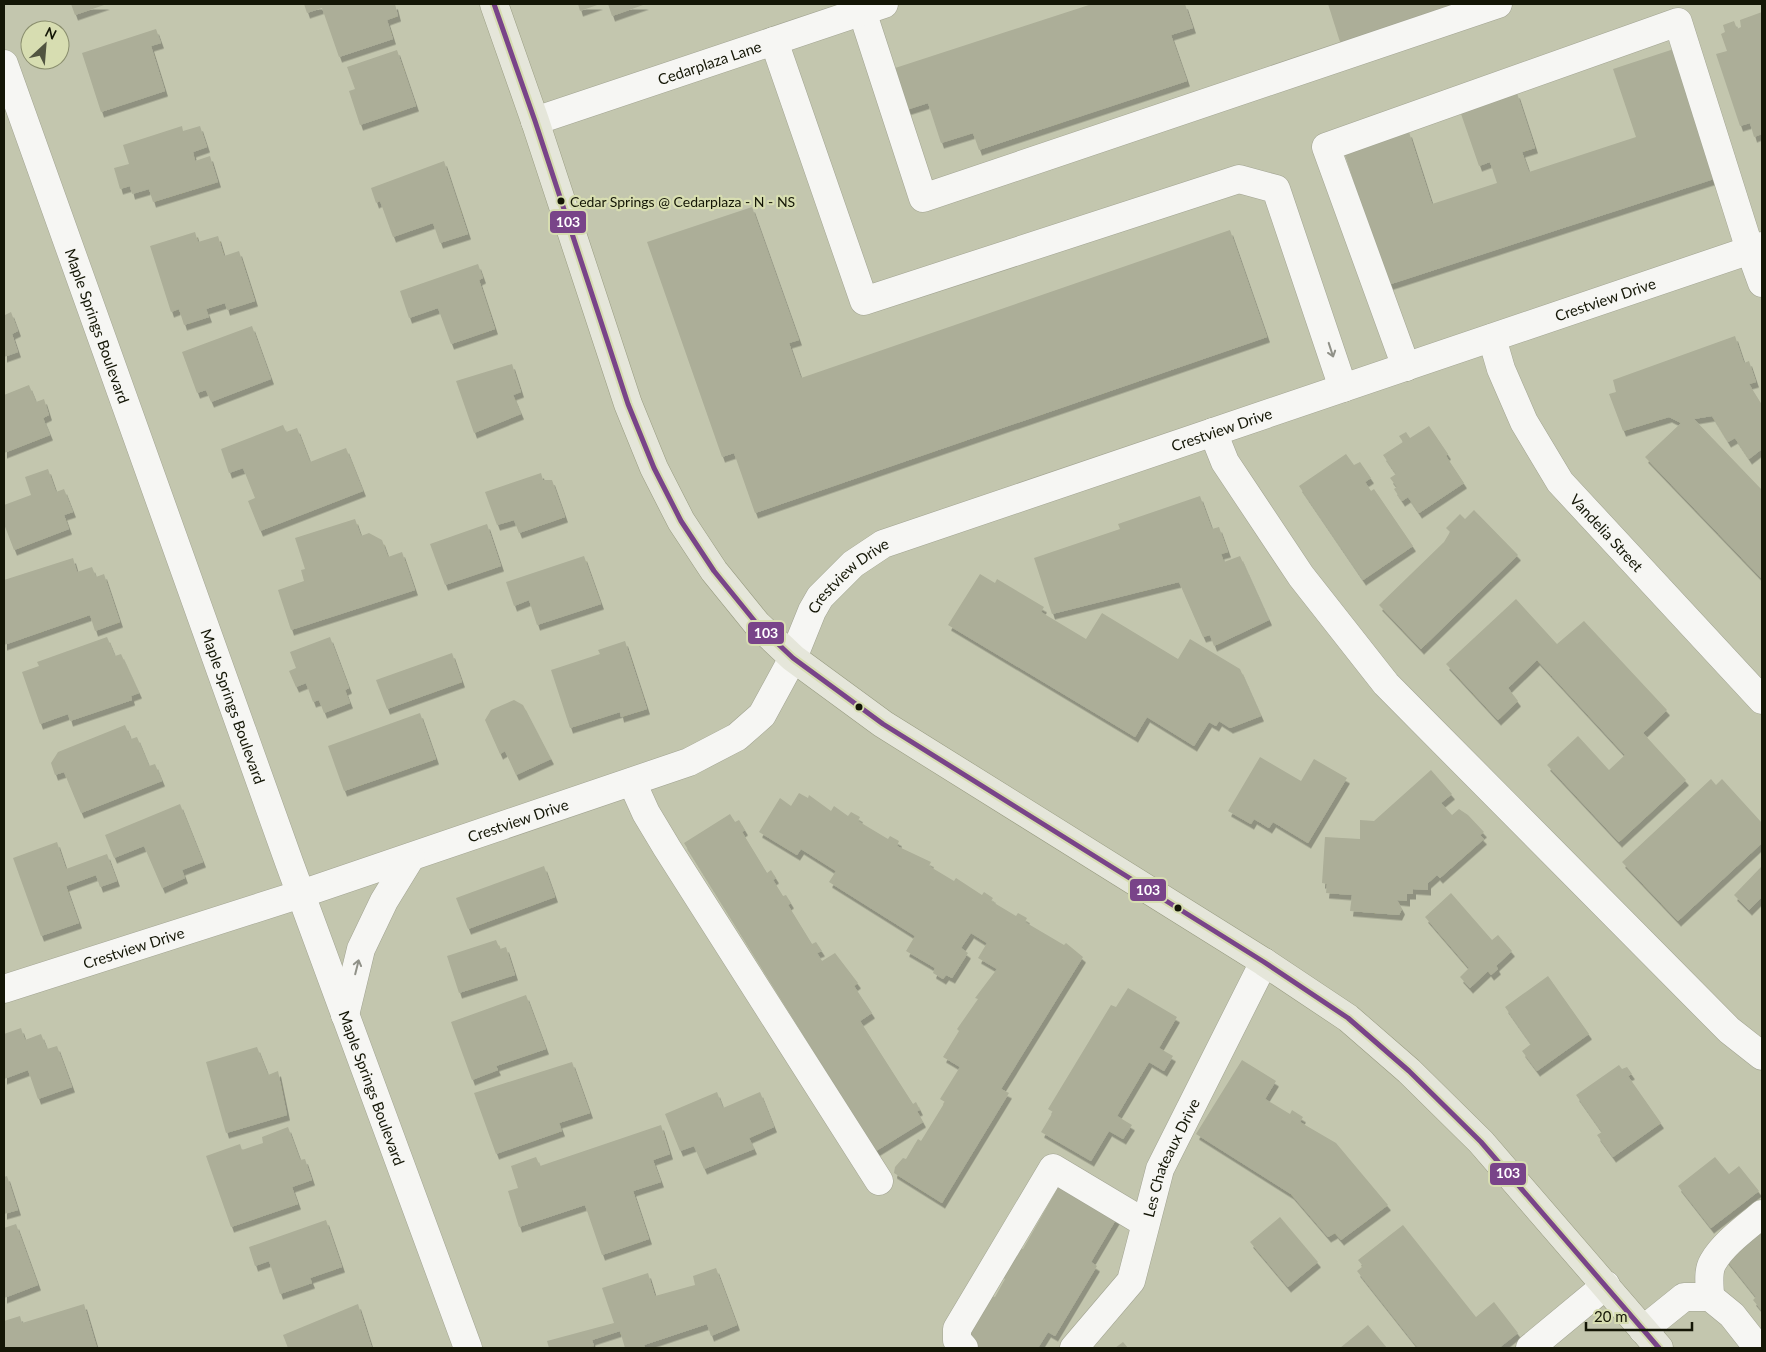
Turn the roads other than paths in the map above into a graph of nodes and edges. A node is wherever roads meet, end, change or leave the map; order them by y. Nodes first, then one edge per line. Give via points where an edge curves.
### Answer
1 (1498, 4) edge
2 (499, 5) edge
3 (873, 8) edge
4 (820, 14) edge
5 (774, 41) junction
6 (4, 64) edge
7 (535, 121) junction
8 (1756, 248) edge
9 (1762, 283) edge
10 (1492, 338) junction
11 (1406, 367) junction
12 (1344, 388) junction
13 (1213, 432) junction
14 (793, 658) junction
15 (1762, 700) edge
16 (632, 782) junction
17 (411, 857) junction
18 (301, 894) junction
19 (1264, 962) junction
20 (4, 990) edge
21 (346, 1015) junction
22 (1762, 1056) edge
23 (879, 1181) dead end
24 (1762, 1214) edge
25 (1145, 1223) junction
26 (1606, 1285) junction
27 (1710, 1297) junction
28 (1651, 1339) edge
29 (468, 1348) edge
30 (964, 1348) edge
31 (1074, 1348) edge
32 (1530, 1348) edge
33 (1758, 1348) edge

1 - 3 street via 923,198
2 - 7 main road
3 - 4 street, Cedarplaza Lane
4 - 5 street, Cedarplaza Lane
5 - 7 street, Cedarplaza Lane
5 -> 12 street via 864,301 1239,179 1276,189
6 - 18 street, Maple Springs Boulevard
7 - 14 main road via 628,404 654,468 681,520 714,571 757,624
8 - 9 street
8 - 10 street, Crestview Drive
8 - 11 street via 1678,22 1326,147
10 - 11 street, Crestview Drive
10 - 15 street, Vandelia Street via 1501,369 1524,422 1560,482
11 - 12 street, Crestview Drive
12 - 13 street, Crestview Drive
13 - 14 street, Crestview Drive via 883,544 853,564 820,598
13 - 22 street via 1225,462 1301,576 1386,684 1729,1030
14 - 16 street, Crestview Drive via 762,715 737,737 689,762
14 - 19 main road via 891,729
16 - 17 street, Crestview Drive
16 - 23 street via 667,848
17 - 18 street, Crestview Drive
21 -> 17 street via 361,950 384,901
18 - 20 street, Crestview Drive
18 - 21 street, Maple Springs Boulevard
19 - 25 street, Les Chateaux Drive via 1160,1169
19 - 26 main road via 1348,1018 1409,1071 1482,1142
21 - 29 street, Maple Springs Boulevard
24 - 27 street via 1736,1235 1713,1262 1709,1277
25 - 30 street via 1053,1168 957,1329 957,1340
25 - 31 street, Les Chateaux Drive via 1131,1281
26 - 28 main road
26 - 32 street
27 - 28 street via 1684,1297
27 - 33 street via 1732,1315

